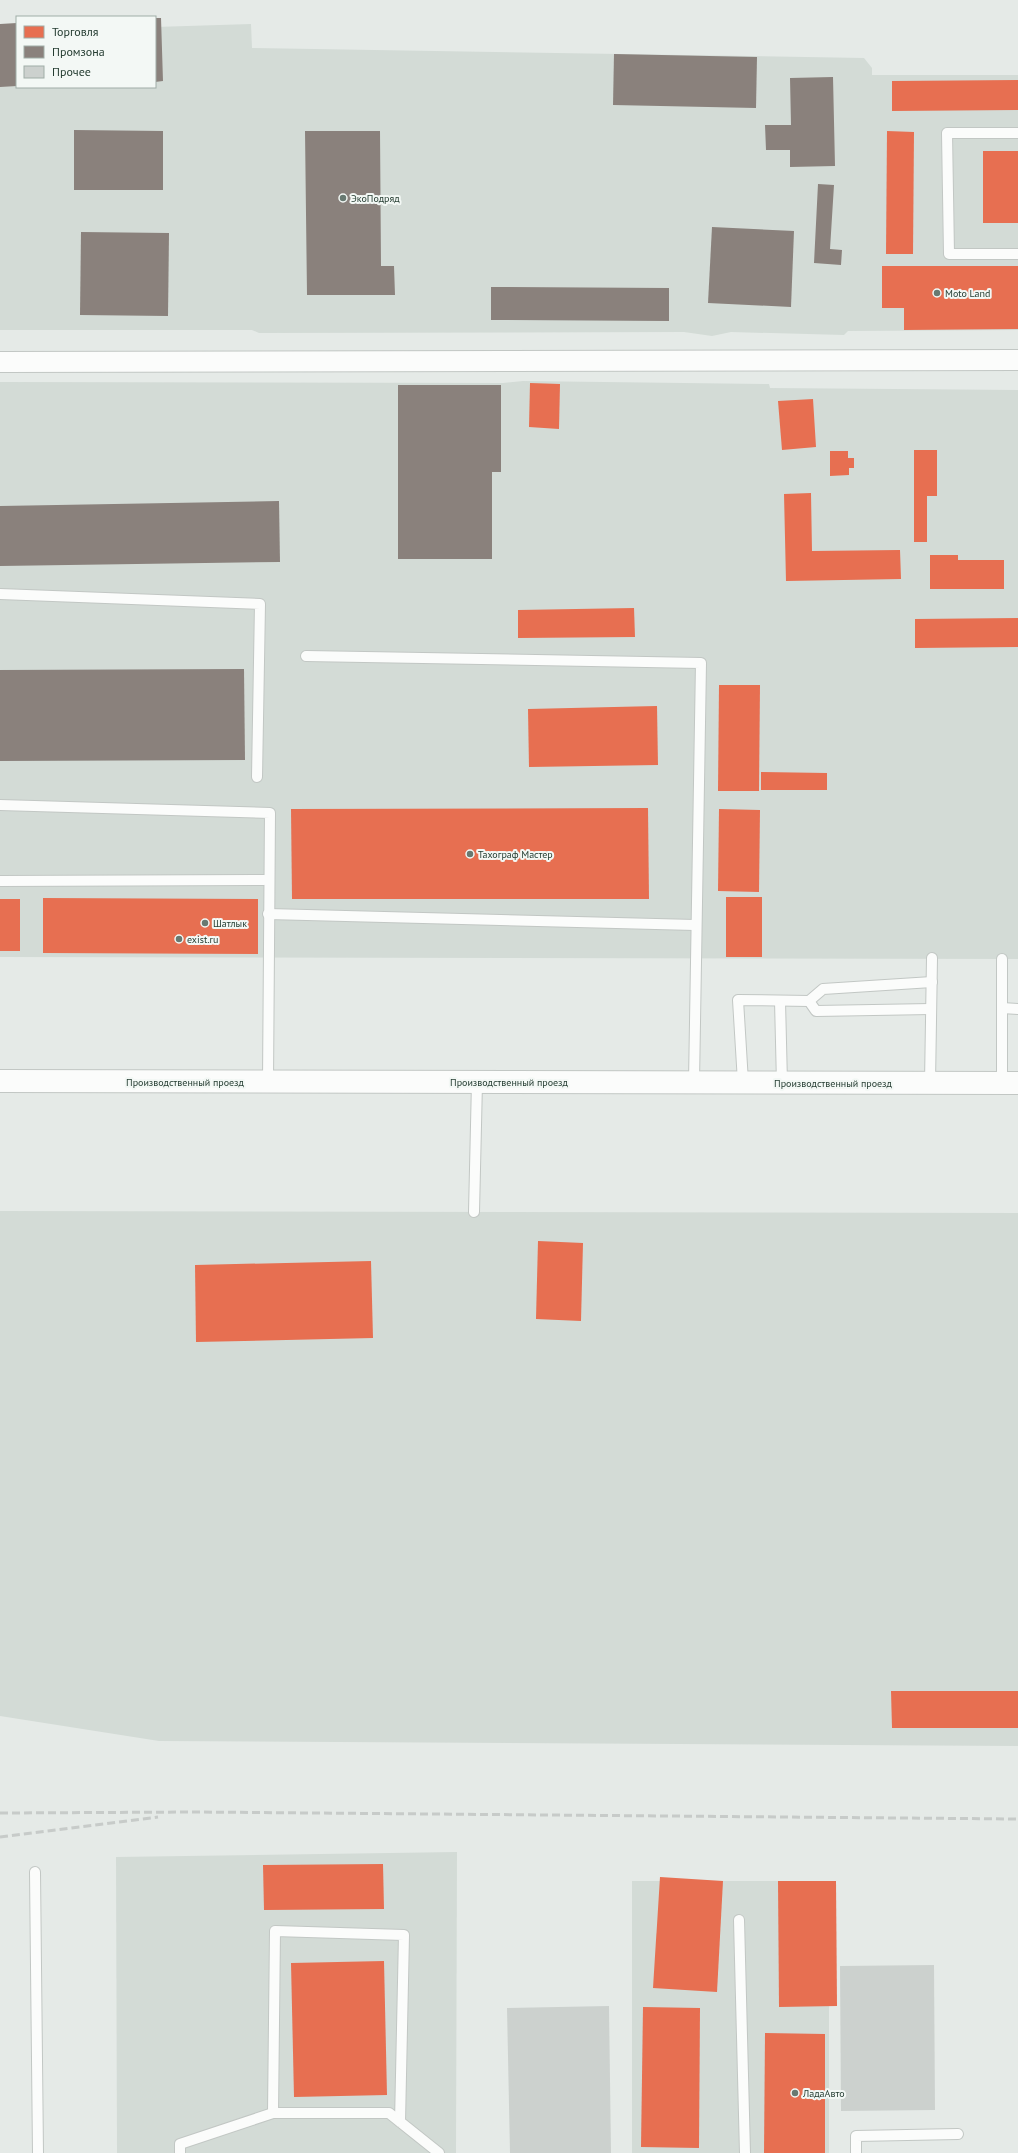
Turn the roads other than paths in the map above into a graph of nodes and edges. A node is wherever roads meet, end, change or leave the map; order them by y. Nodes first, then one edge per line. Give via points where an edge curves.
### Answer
1 (1018, 133) edge
2 (1018, 254) edge
3 (1018, 360) edge
4 (0, 362) edge
5 (0, 594) edge
6 (306, 656) dead end
7 (257, 777) dead end
8 (0, 805) edge
9 (264, 880) dead end
10 (0, 881) edge
11 (268, 914) junction
12 (695, 925) junction
13 (932, 958) dead end
14 (1002, 959) dead end
15 (932, 982) junction
16 (780, 1001) junction
17 (810, 1001) junction
18 (1002, 1008) junction
19 (931, 1009) junction
20 (1018, 1009) edge
21 (0, 1081) edge
22 (268, 1082) junction
23 (477, 1082) junction
24 (694, 1082) junction
25 (743, 1082) junction
26 (782, 1082) junction
27 (930, 1083) junction
28 (1010, 1083) edge
29 (474, 1212) dead end
30 (35, 1872) dead end
31 (739, 1920) dead end
32 (273, 2113) junction
33 (400, 2122) junction
34 (958, 2134) dead end
35 (38, 2153) edge
36 (180, 2153) edge
37 (439, 2153) edge
38 (745, 2153) edge
39 (856, 2153) edge

1 - 2 lane via 947,133 949,254
3 - 4 street
5 - 7 lane via 260,604
6 - 12 lane via 700,663
8 - 11 lane via 270,813
9 - 10 lane
11 - 12 lane
11 - 22 lane
12 - 24 lane
13 - 15 lane
14 - 18 lane
15 - 17 lane via 823,989
15 - 19 lane
16 - 17 lane
16 - 25 lane via 738,1000
16 - 26 lane
17 - 19 lane via 816,1011
18 - 20 lane
18 - 28 lane
19 - 27 lane
21 - 22 street, Производственный проезд
22 - 23 street, Производственный проезд
23 - 24 street, Производственный проезд
23 - 29 lane
24 - 25 street, Производственный проезд
25 - 26 street, Производственный проезд
26 - 27 street, Производственный проезд
27 - 28 street, Производственный проезд
30 - 35 lane
31 - 38 lane
32 - 33 lane via 389,2113
32 - 33 lane via 275,1931 404,1935
32 - 36 lane via 180,2144
33 - 37 lane
34 - 39 lane via 856,2136

